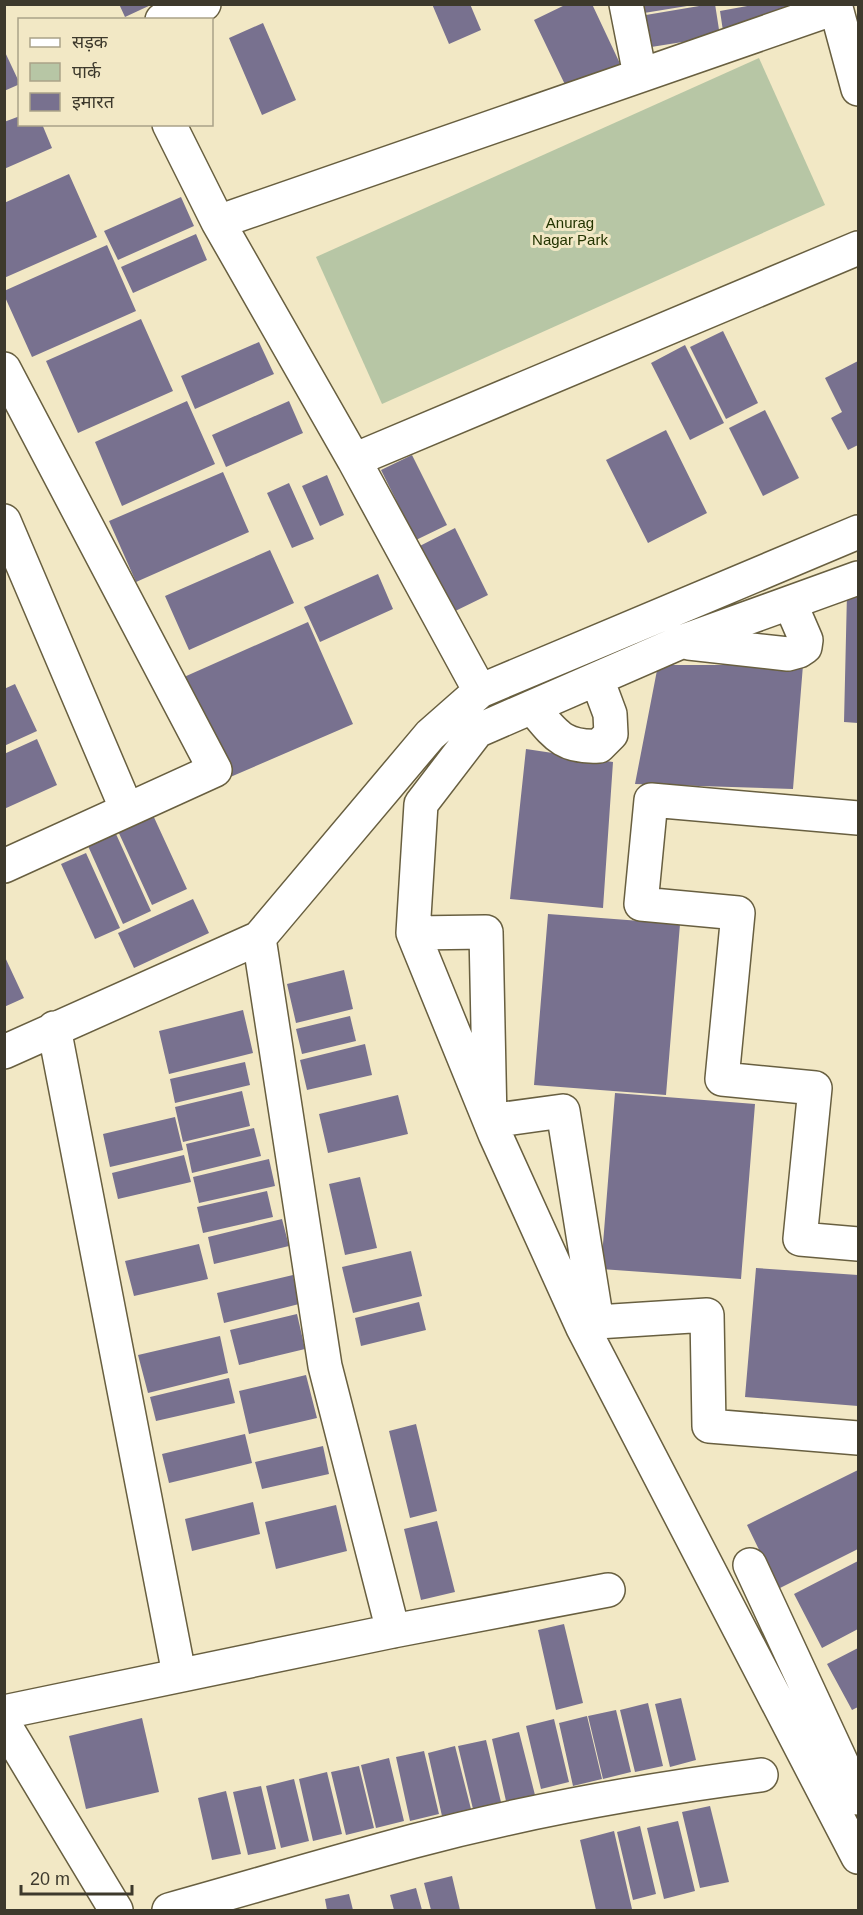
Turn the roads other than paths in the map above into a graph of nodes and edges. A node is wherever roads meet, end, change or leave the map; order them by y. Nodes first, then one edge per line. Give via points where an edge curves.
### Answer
1 (204, 4) edge
2 (626, 4) edge
3 (835, 6) edge
4 (167, 18) edge
5 (640, 75) junction
6 (858, 89) edge
7 (170, 126) edge
8 (218, 222) junction
9 (858, 248) edge
10 (4, 369) edge
11 (13, 394) edge
12 (354, 460) junction
13 (4, 521) edge
14 (858, 532) edge
15 (858, 578) edge
16 (790, 603) junction
17 (681, 642) junction
18 (597, 679) junction
19 (480, 691) junction
20 (532, 707) junction
21 (430, 735) junction
22 (452, 764) junction
23 (127, 810) junction
24 (858, 818) edge
25 (4, 866) edge
26 (413, 933) junction
27 (259, 938) junction
28 (54, 1028) junction
29 (4, 1052) edge
30 (490, 1121) junction
31 (858, 1244) edge
32 (590, 1325) junction
33 (858, 1438) edge
34 (750, 1565) dead end
35 (608, 1590) dead end
36 (393, 1631) junction
37 (179, 1674) junction
38 (4, 1712) edge
39 (4, 1724) edge
40 (761, 1774) dead end
41 (858, 1798) edge
42 (858, 1857) edge
43 (116, 1911) edge
44 (169, 1911) edge

1 - 4 street
2 - 5 street
3 - 5 street
3 - 6 street
5 - 8 street
7 - 8 street
8 - 12 street
9 - 12 street
10 - 11 street
11 - 23 street via 215,770
12 - 19 street
13 - 23 street
14 - 19 street
15 - 16 street
16 - 17 street
16 - 17 street via 806,640 799,651 788,654
17 - 18 street
18 - 20 street
18 - 20 street via 611,724 611,734 599,746 582,747 561,740
19 - 21 street
20 - 22 street via 477,731
21 - 22 street
21 - 27 street
22 - 26 street via 422,804
23 - 25 street
24 - 31 street via 651,800 641,904 738,913 722,1079 815,1088 800,1239
26 - 30 street
26 - 30 street via 486,932
27 - 28 street
27 - 36 street via 325,1366
28 - 29 street
28 - 37 street
30 - 32 street
30 - 32 street via 563,1111
32 - 33 street via 707,1315 709,1426
32 - 42 street
34 - 41 street
35 - 36 street
36 - 37 street
37 - 38 street
39 - 43 street
40 - 44 street via 552,1809 415,1841

